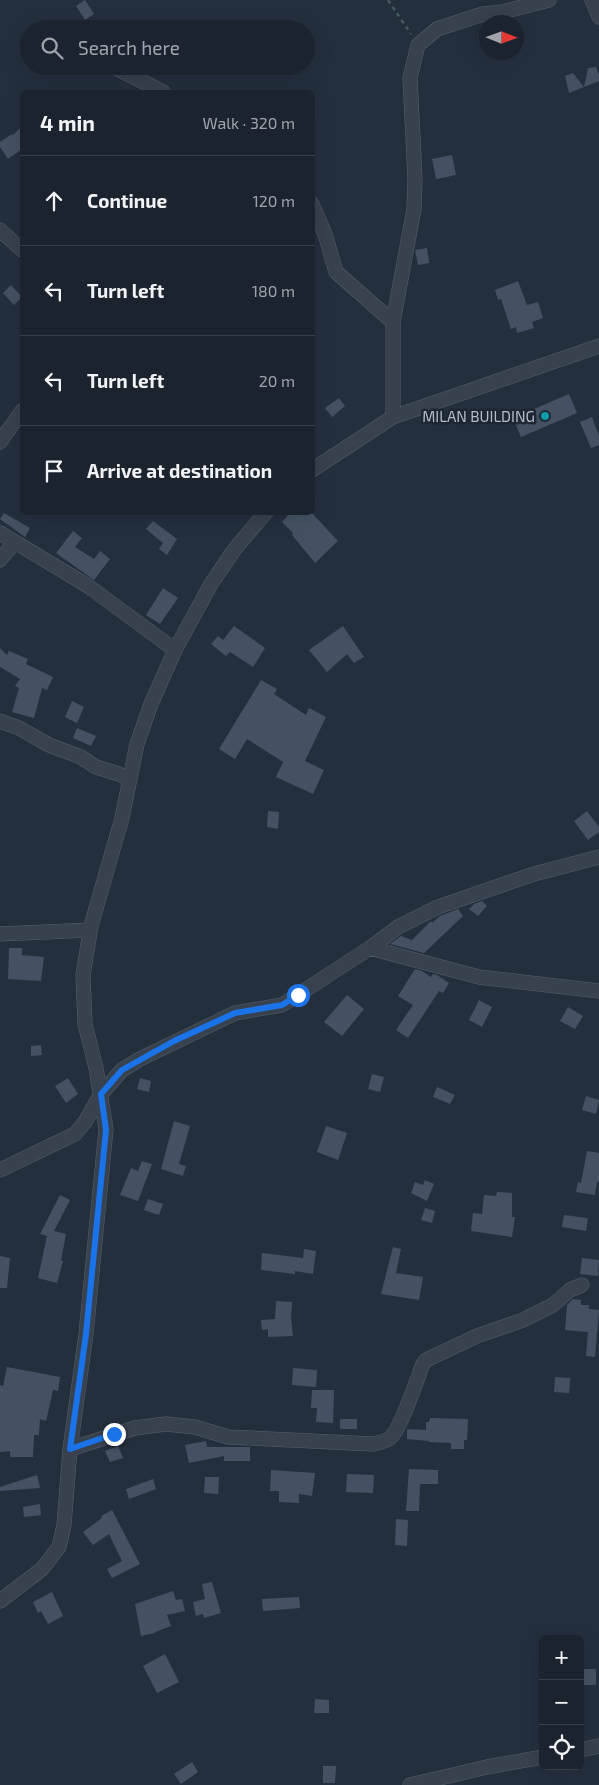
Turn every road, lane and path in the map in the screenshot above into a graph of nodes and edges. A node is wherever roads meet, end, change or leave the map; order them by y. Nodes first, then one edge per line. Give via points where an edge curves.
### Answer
1 (388, 0) edge
2 (487, 0) edge
3 (492, 0) edge
4 (549, 0) edge
5 (592, 0) edge
6 (502, 12) junction
7 (483, 14) junction
8 (599, 17) edge
9 (418, 45) junction
10 (130, 75) edge
11 (159, 90) edge
12 (315, 211) edge
13 (0, 230) edge
14 (20, 248) edge
15 (393, 322) junction
16 (599, 346) edge
17 (20, 414) edge
18 (393, 417) junction
19 (0, 442) edge
20 (315, 468) edge
21 (263, 515) edge
22 (0, 533) edge
23 (15, 542) junction
24 (0, 560) edge
25 (175, 650) junction
26 (0, 721) edge
27 (130, 780) junction
28 (599, 857) edge
29 (90, 930) junction
30 (0, 934) edge
31 (370, 948) junction
32 (599, 991) edge
33 (101, 1094) junction
34 (0, 1170) edge
35 (582, 1285) dead end
36 (70, 1449) junction
37 (0, 1601) edge
38 (599, 1746) edge
39 (584, 1749) edge
40 (539, 1758) edge
41 (410, 1785) edge

1 - 9 path
2 - 7 street
3 - 6 street
4 - 6 street
5 - 8 street
6 - 7 street
7 - 9 street via 437,29
9 - 15 street via 410,78 414,209
10 - 11 street
12 - 15 street via 336,272
13 - 14 street
15 - 18 street
16 - 18 street
17 - 19 street
18 - 20 street
21 - 25 street via 211,584
22 - 23 street
23 - 24 street
23 - 25 street via 88,586
25 - 27 street via 137,744
26 - 27 street
27 - 29 street
28 - 31 street via 534,874 438,907 398,927
29 - 30 street
29 - 33 street via 83,975 85,1024
31 - 32 street via 479,977
31 - 33 street via 282,1005 235,1013 140,1059 122,1070
33 - 34 street via 75,1134
33 - 36 street via 106,1130 86,1334
35 - 36 street via 523,1320 477,1336 426,1360 394,1435 386,1441 373,1444 228,1437 195,1427 166,1424 135,1428
36 - 37 street via 64,1526 59,1547 42,1569
38 - 39 street
40 - 41 street

